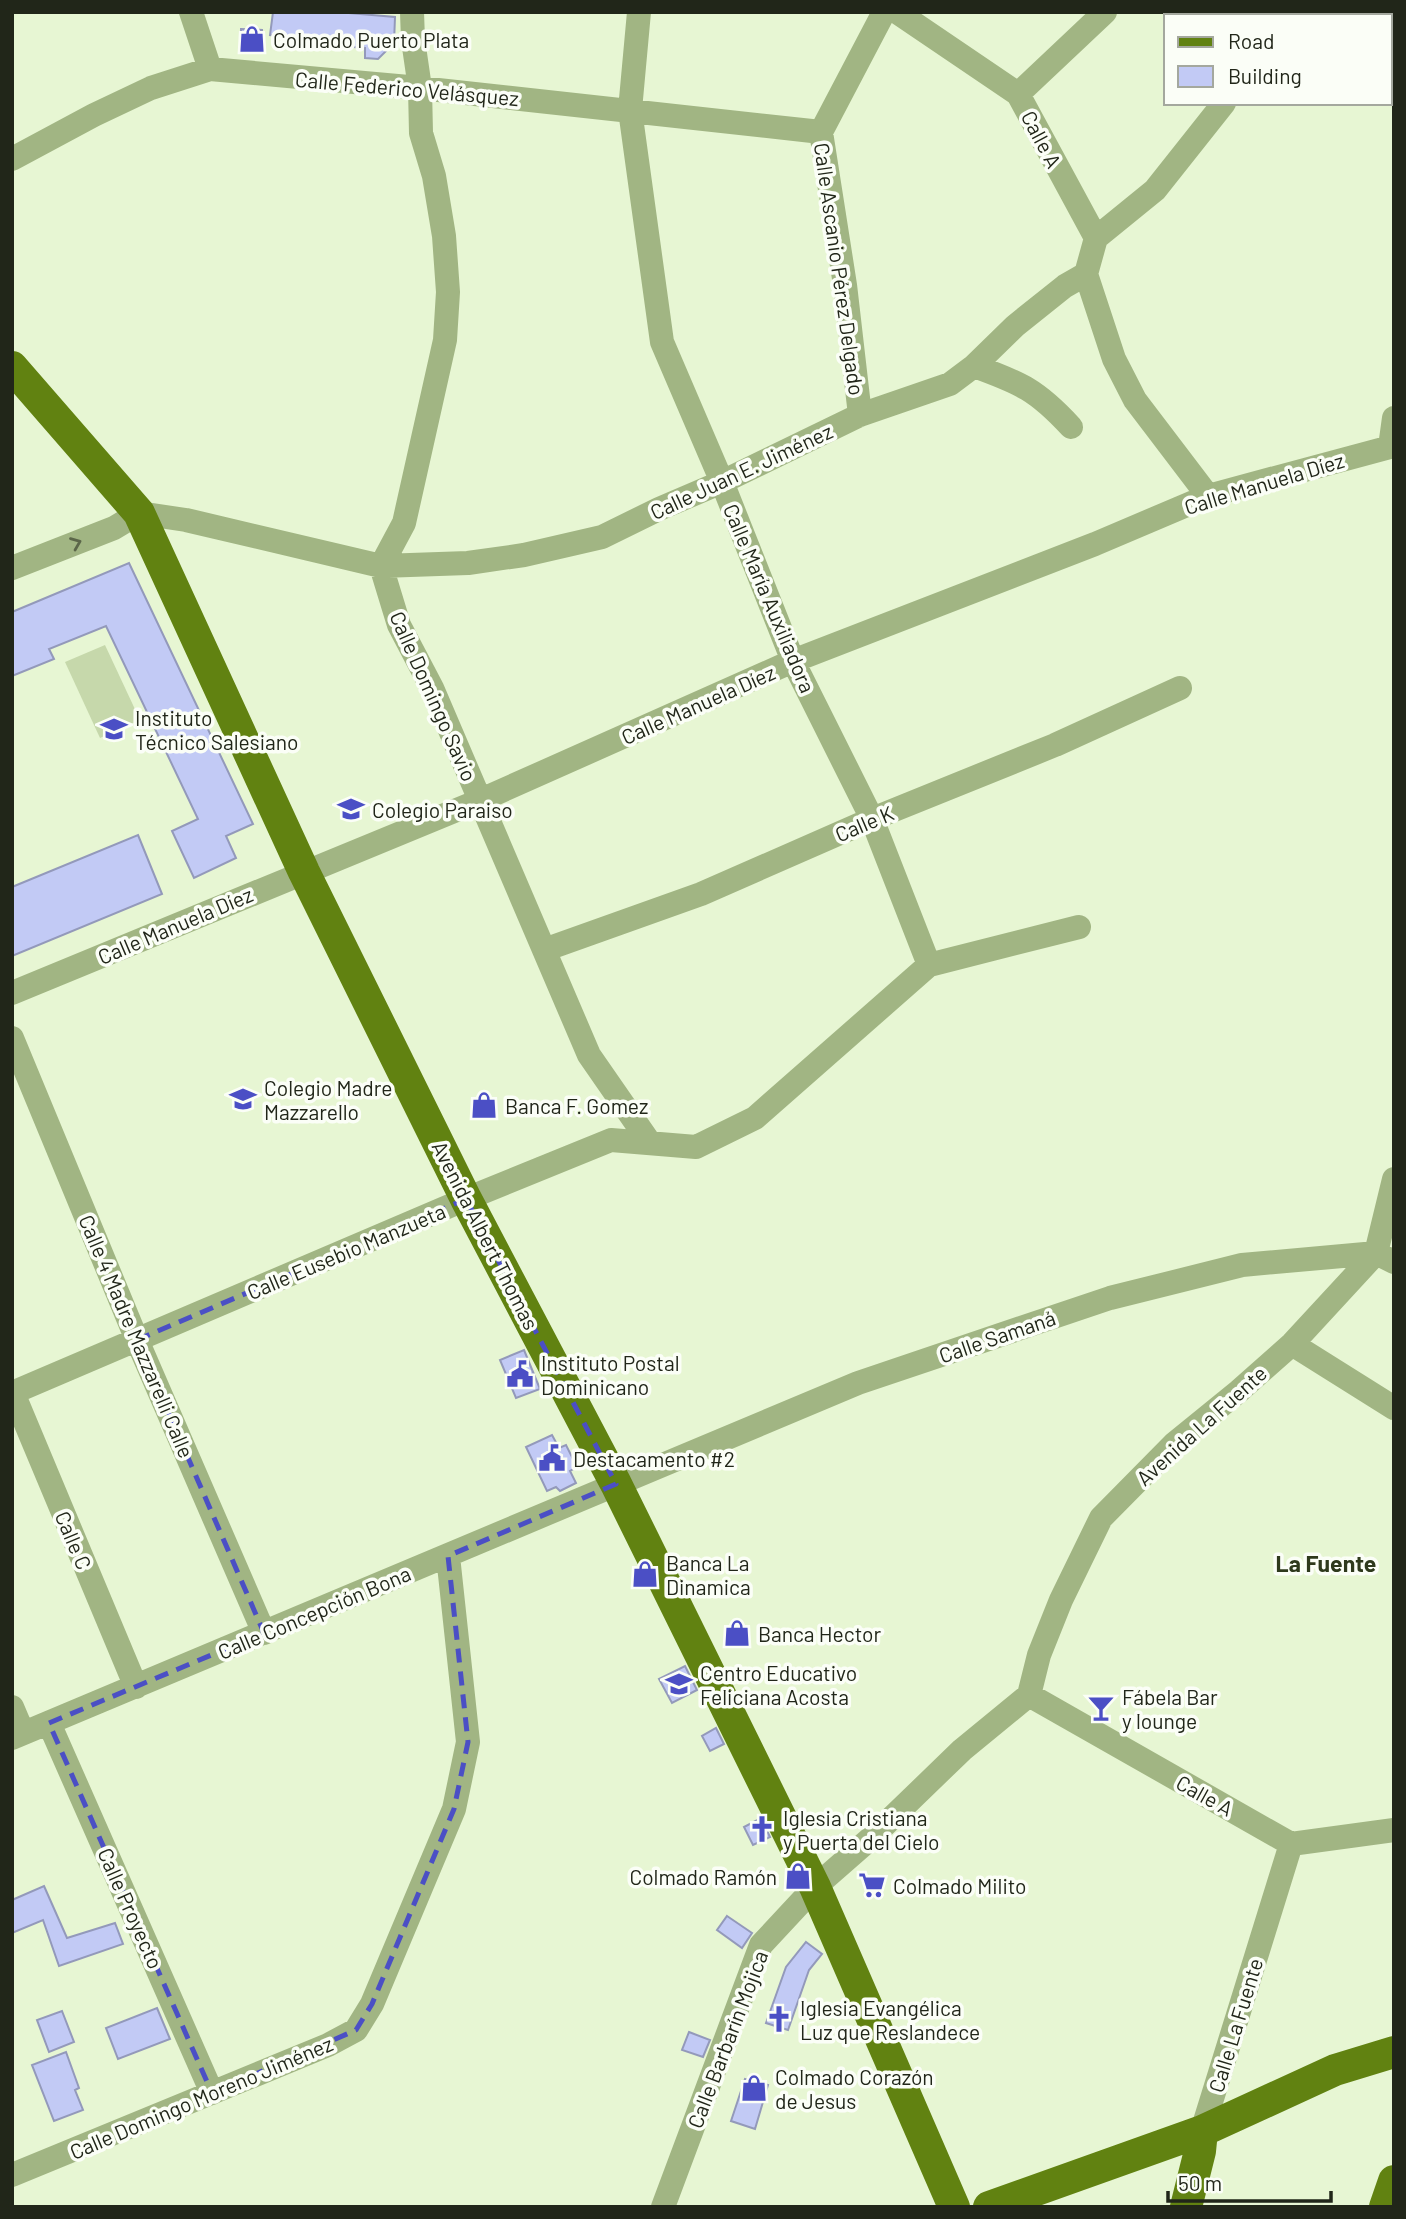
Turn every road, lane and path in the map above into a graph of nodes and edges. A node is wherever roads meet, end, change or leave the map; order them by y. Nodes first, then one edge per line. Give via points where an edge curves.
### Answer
1 (191, 12) edge
2 (412, 12) edge
3 (639, 12) edge
4 (884, 12) edge
5 (897, 12) edge
6 (1105, 12) edge
7 (210, 69) junction
8 (420, 88) junction
9 (1018, 94) junction
10 (1222, 105) edge
11 (629, 110) junction
12 (821, 132) junction
13 (12, 159) edge
14 (1096, 238) junction
15 (1086, 274) junction
16 (974, 366) junction
17 (12, 367) edge
18 (860, 415) junction
19 (1394, 418) edge
20 (1071, 427) dead end
21 (1392, 446) edge
22 (722, 482) junction
23 (1208, 496) junction
24 (139, 513) junction
25 (381, 566) junction
26 (12, 568) edge
27 (793, 661) junction
28 (1180, 688) dead end
29 (481, 800) junction
30 (872, 819) junction
31 (304, 872) junction
32 (1079, 927) dead end
33 (544, 950) junction
34 (929, 965) junction
35 (12, 993) edge
36 (12, 1038) edge
37 (650, 1143) junction
38 (1394, 1179) edge
39 (466, 1199) junction
40 (1385, 1257) edge
41 (137, 1340) junction
42 (1292, 1344) junction
43 (13, 1393) edge
44 (1394, 1408) edge
45 (616, 1484) junction
46 (448, 1556) junction
47 (264, 1633) junction
48 (136, 1687) junction
49 (1029, 1695) junction
50 (12, 1707) edge
51 (50, 1723) junction
52 (18, 1736) edge
53 (1394, 1830) edge
54 (1291, 1844) junction
55 (815, 1887) junction
56 (1394, 2052) edge
57 (212, 2094) junction
58 (1202, 2131) junction
59 (12, 2175) edge
60 (1394, 2181) edge
61 (663, 2207) edge
62 (954, 2207) edge
63 (989, 2207) edge
64 (1186, 2207) edge
65 (1385, 2207) edge

1 - 7 street
2 - 8 street
3 - 11 street, Calle María Auxiliadora
4 - 12 street, Calle Ascanio Pérez Delgado
5 - 9 street, Calle A
6 - 9 street
7 - 8 street, Calle Federico Velásquez
7 - 13 street, Calle Federico Velásquez via 151,88
8 - 11 street, Calle Federico Velásquez
8 - 25 street via 421,133 444,236 445,340 404,523
9 - 14 street, Calle A
10 - 14 street via 1155,190
11 - 12 street, Calle Federico Velásquez
11 - 22 street, Calle María Auxiliadora via 662,342
12 - 18 street, Calle Ascanio Pérez Delgado
14 - 15 street
15 - 16 street, Calle Juan E. Jiménez via 1015,326
15 - 23 street via 1114,359 1135,400
16 - 18 street, Calle Juan E. Jiménez via 950,384
16 - 20 street via 1020,383 1048,402
17 - 24 main road, Avenida Albert Thomas
18 - 22 street, Calle Juan E. Jiménez
19 - 21 street
21 - 23 street, Calle Manuela Díez
22 - 25 street, Calle Juan E. Jiménez via 602,537 468,563
22 - 27 street, Calle María Auxiliadora
23 - 27 street, Calle Manuela Díez
24 - 25 street, Calle Juan E. Jiménez
26 -> 24 street via 114,528
24 - 31 main road, Avenida Albert Thomas
25 - 29 street, Calle Domingo Savio via 400,625
27 - 29 street, Calle Manuela Díez
27 - 30 street, Calle María Auxiliadora
28 - 30 street, Calle K via 1055,745
29 - 31 street, Calle Manuela Díez
29 - 33 street, Calle Domingo Savio
30 - 33 street, Calle K via 701,894
30 - 34 street, Calle María Auxiliadora
31 - 35 street, Calle Manuela Díez
31 - 39 main road, Avenida Albert Thomas
32 - 34 street, Calle Eusebio Manzueta
33 - 37 street, Calle Domingo Savio via 589,1055
34 - 37 street, Calle Eusebio Manzueta via 755,1118 696,1147
36 - 41 street, Calle 4 Madre Mazzarelli Calle
37 - 39 street, Calle Eusebio Manzueta via 611,1140
38 - 40 street, Avenida La Fuente
39 - 41 street, Calle Eusebio Manzueta
39 - 45 main road, Avenida Albert Thomas
40 - 42 street, Avenida La Fuente
40 - 45 street, Calle Samaná via 1241,1265 1110,1298 858,1383
41 - 43 street, Calle Eusebio Manzueta
41 - 47 street, Calle 4 Madre Mazzarelli Calle
42 - 44 street
42 - 49 street, Avenida La Fuente via 1175,1443 1101,1518 1061,1600
43 - 48 street, Calle C
45 - 46 street, Calle Concepción Bona
45 - 55 main road, Avenida Albert Thomas
46 - 47 street, Calle Concepción Bona
46 - 57 street, Calle Domingo Moreno Jiménez via 468,1742 454,1809 372,2004 356,2030
47 - 48 street, Calle Concepción Bona
48 - 51 street, Calle Concepción Bona
49 - 54 street, Calle A
49 - 55 street via 971,1742
50 - 52 street
51 - 52 street, Calle Concepción Bona
51 - 57 street, Calle Proyecto
53 - 54 street
54 - 58 street, Calle La Fuente
55 - 61 street, Calle Barbarín Mojica via 761,1945
55 - 62 main road, Avenida Albert Thomas
56 - 58 main road via 1335,2070
57 - 59 street, Calle Domingo Moreno Jiménez
58 - 63 main road
58 - 64 main road, Calle La Fuente
60 - 65 main road

